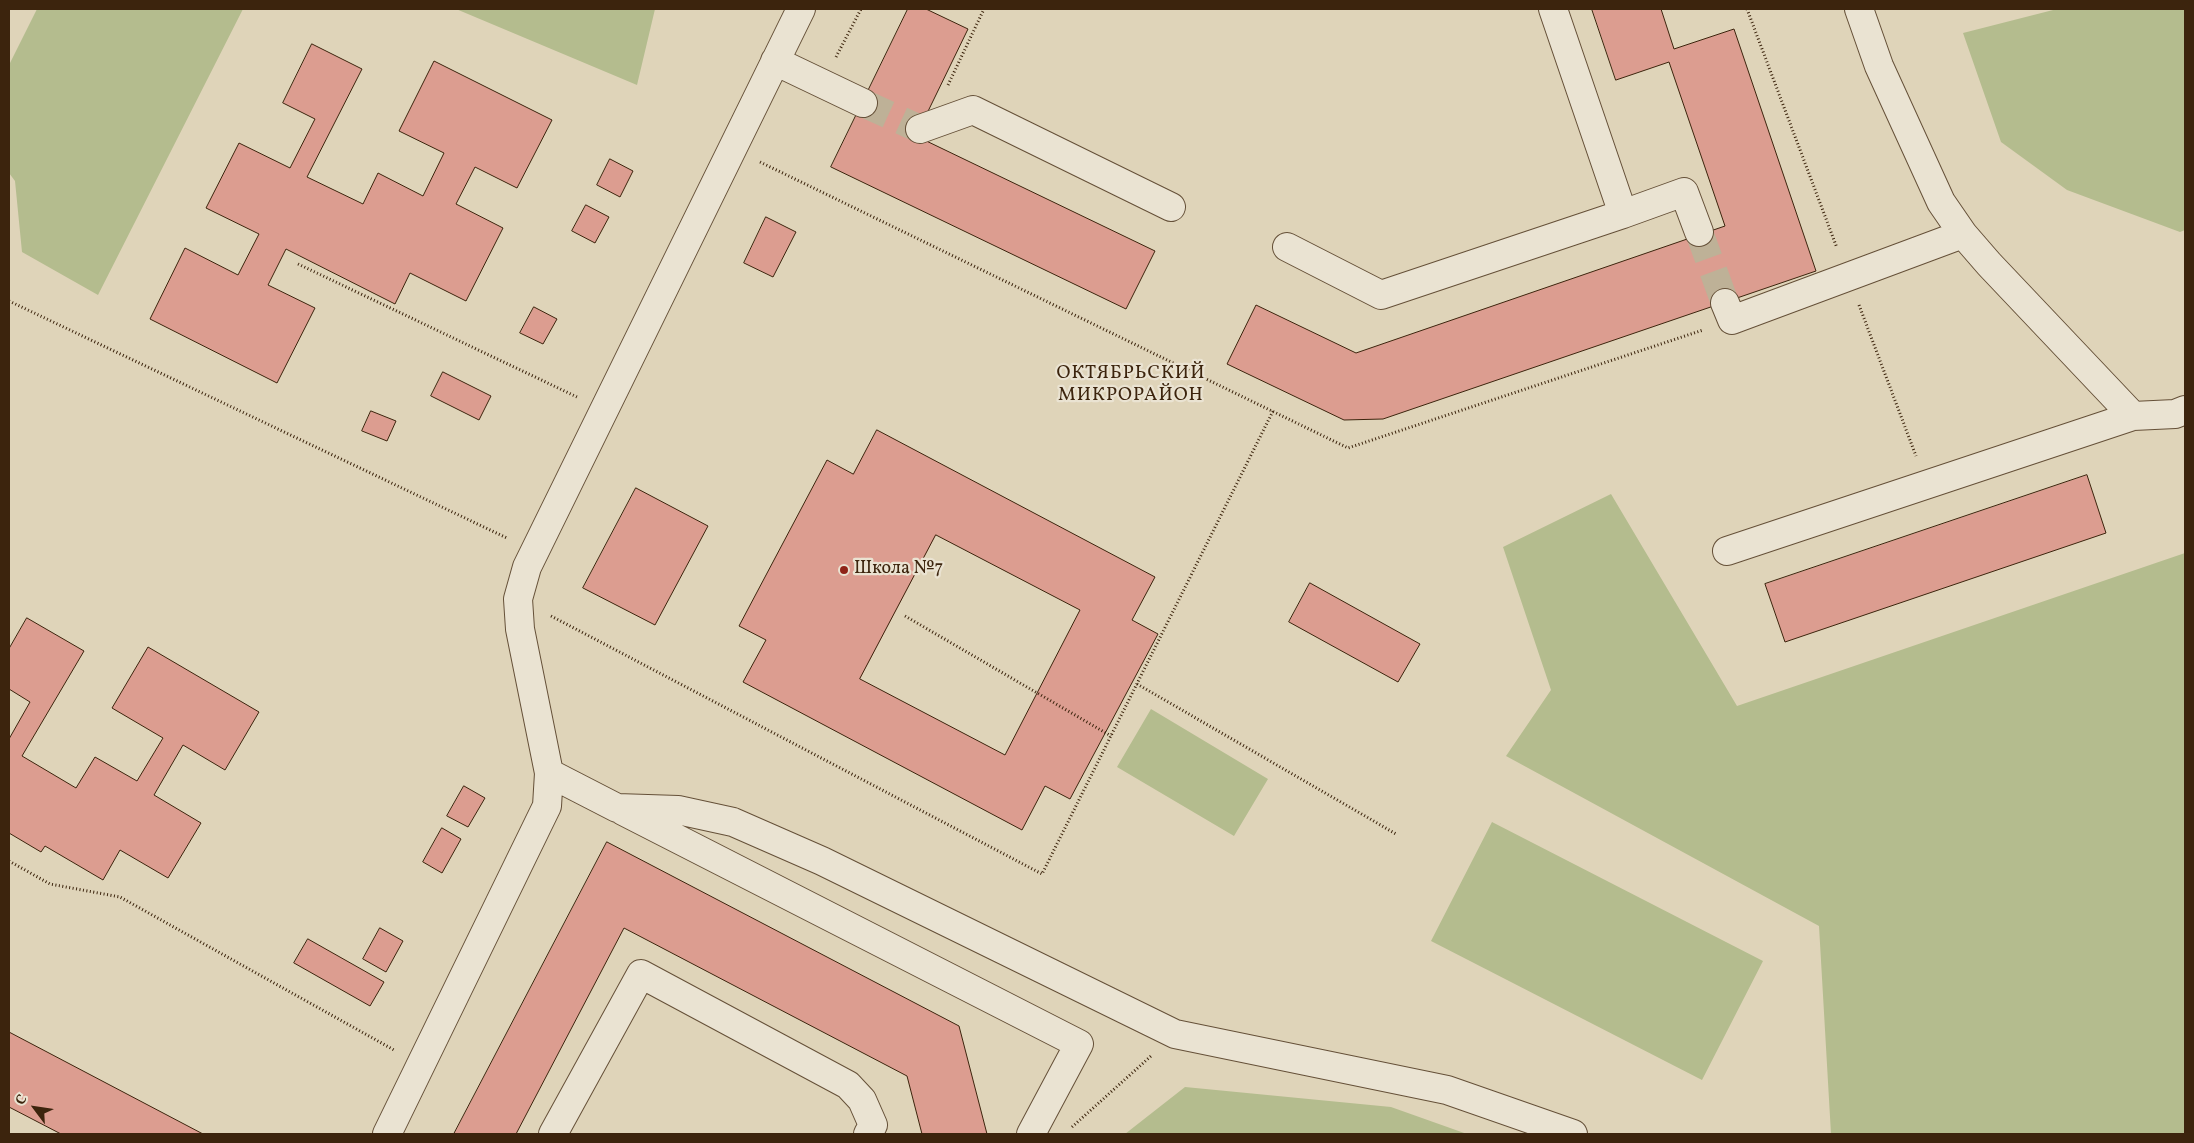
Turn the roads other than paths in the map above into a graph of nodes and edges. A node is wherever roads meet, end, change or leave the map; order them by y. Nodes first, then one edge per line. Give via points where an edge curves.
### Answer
1 (801, 9) edge
2 (1553, 9) edge
3 (1859, 9) edge
4 (775, 62) junction
5 (863, 103) tunnel mouth
6 (924, 128) tunnel mouth
7 (1171, 207) dead end
8 (1623, 214) junction
9 (1699, 232) tunnel mouth
10 (1963, 234) junction
11 (1287, 247) dead end
12 (1729, 312) road end
13 (2185, 410) edge
14 (2133, 416) junction
15 (1727, 551) dead end
16 (549, 773) junction
17 (617, 808) junction
18 (877, 1131) edge
19 (387, 1134) edge
20 (554, 1134) edge
21 (1030, 1134) edge
22 (1573, 1134) edge

1 - 4 street
2 - 8 street
3 - 10 street via 1879,66 1941,202
4 - 5 street
4 - 16 street via 528,567 518,599 520,630
6 - 7 street via 973,110
8 - 9 street via 1684,192
8 - 11 street via 1381,295
10 - 12 street
10 - 14 street
13 - 14 street via 2175,414
14 - 15 street
16 - 17 street
16 - 19 street via 547,806
17 - 21 street via 1079,1044
17 - 22 street via 678,810 733,822 822,861 1175,1034 1447,1090
18 - 20 street via 862,1100 848,1085 641,974

